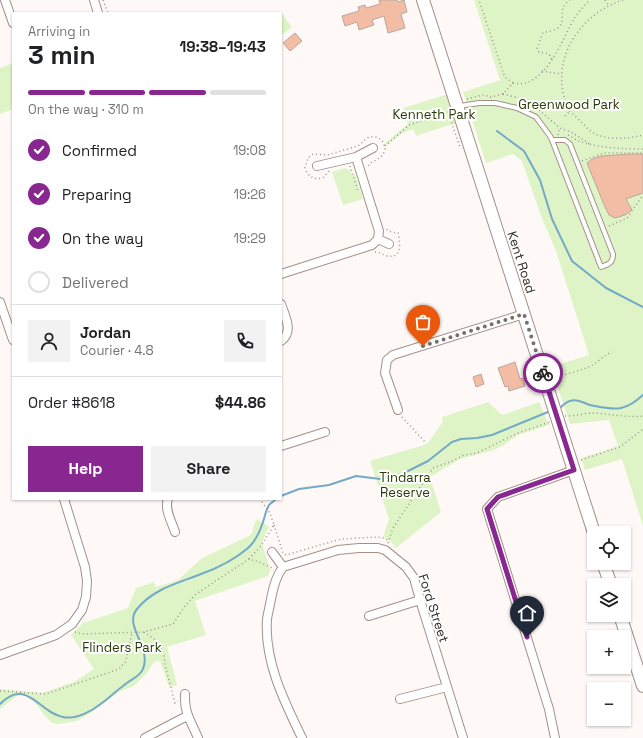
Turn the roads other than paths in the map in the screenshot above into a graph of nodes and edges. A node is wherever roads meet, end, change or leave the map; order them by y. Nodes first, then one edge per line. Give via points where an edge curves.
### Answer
1 (6, 0) edge
2 (94, 0) edge
3 (423, 0) edge
4 (98, 12) edge
5 (12, 20) edge
6 (454, 107) junction
7 (552, 140) junction
8 (373, 148) dead end
9 (356, 157) junction
10 (317, 166) dead end
11 (378, 239) junction
12 (389, 244) dead end
13 (282, 274) edge
14 (0, 302) edge
15 (282, 307) edge
16 (524, 314) junction
17 (12, 337) edge
18 (282, 340) edge
19 (398, 410) road end
20 (325, 432) dead end
21 (282, 446) edge
22 (577, 465) junction
23 (64, 500) edge
24 (168, 500) edge
25 (592, 526) edge
26 (175, 532) dead end
27 (272, 552) dead end
28 (281, 570) junction
29 (420, 600) junction
30 (369, 616) dead end
31 (622, 622) edge
32 (0, 655) edge
33 (447, 686) junction
34 (643, 686) edge
35 (185, 696) road end
36 (400, 699) dead end
37 (187, 716) junction
38 (145, 738) edge
39 (198, 738) edge
40 (302, 738) edge
41 (463, 738) edge
42 (555, 738) edge

1 - 5 street
2 - 4 street
3 - 6 street, Kent Road
6 - 7 lane via 495,103 517,108 536,117
6 - 16 street, Kent Road
7 - 7 lane via 602,267 611,263 613,254 570,144 565,140
8 - 9 street
9 - 10 street
9 - 11 street via 379,231
11 - 12 street
11 - 13 street via 372,245
14 - 17 street
15 - 18 street via 288,326
16 - 19 street via 393,355 387,360 385,373
16 - 22 street, Kent Road
20 - 21 street
22 - 25 street, Kent Road
22 - 42 street via 498,497 487,509
23 - 32 street via 87,581 84,603 79,615 62,632 49,639
24 - 26 street via 166,503
27 - 28 street
28 - 29 street, Ford Street via 338,550 385,550 406,567 414,578
28 - 40 street via 273,588 267,618 267,638 283,698
29 - 30 street
29 - 33 street, Ford Street
31 - 34 street
33 - 36 street
33 - 41 street, Ford Street
35 - 37 street
37 - 38 street
37 - 39 street

